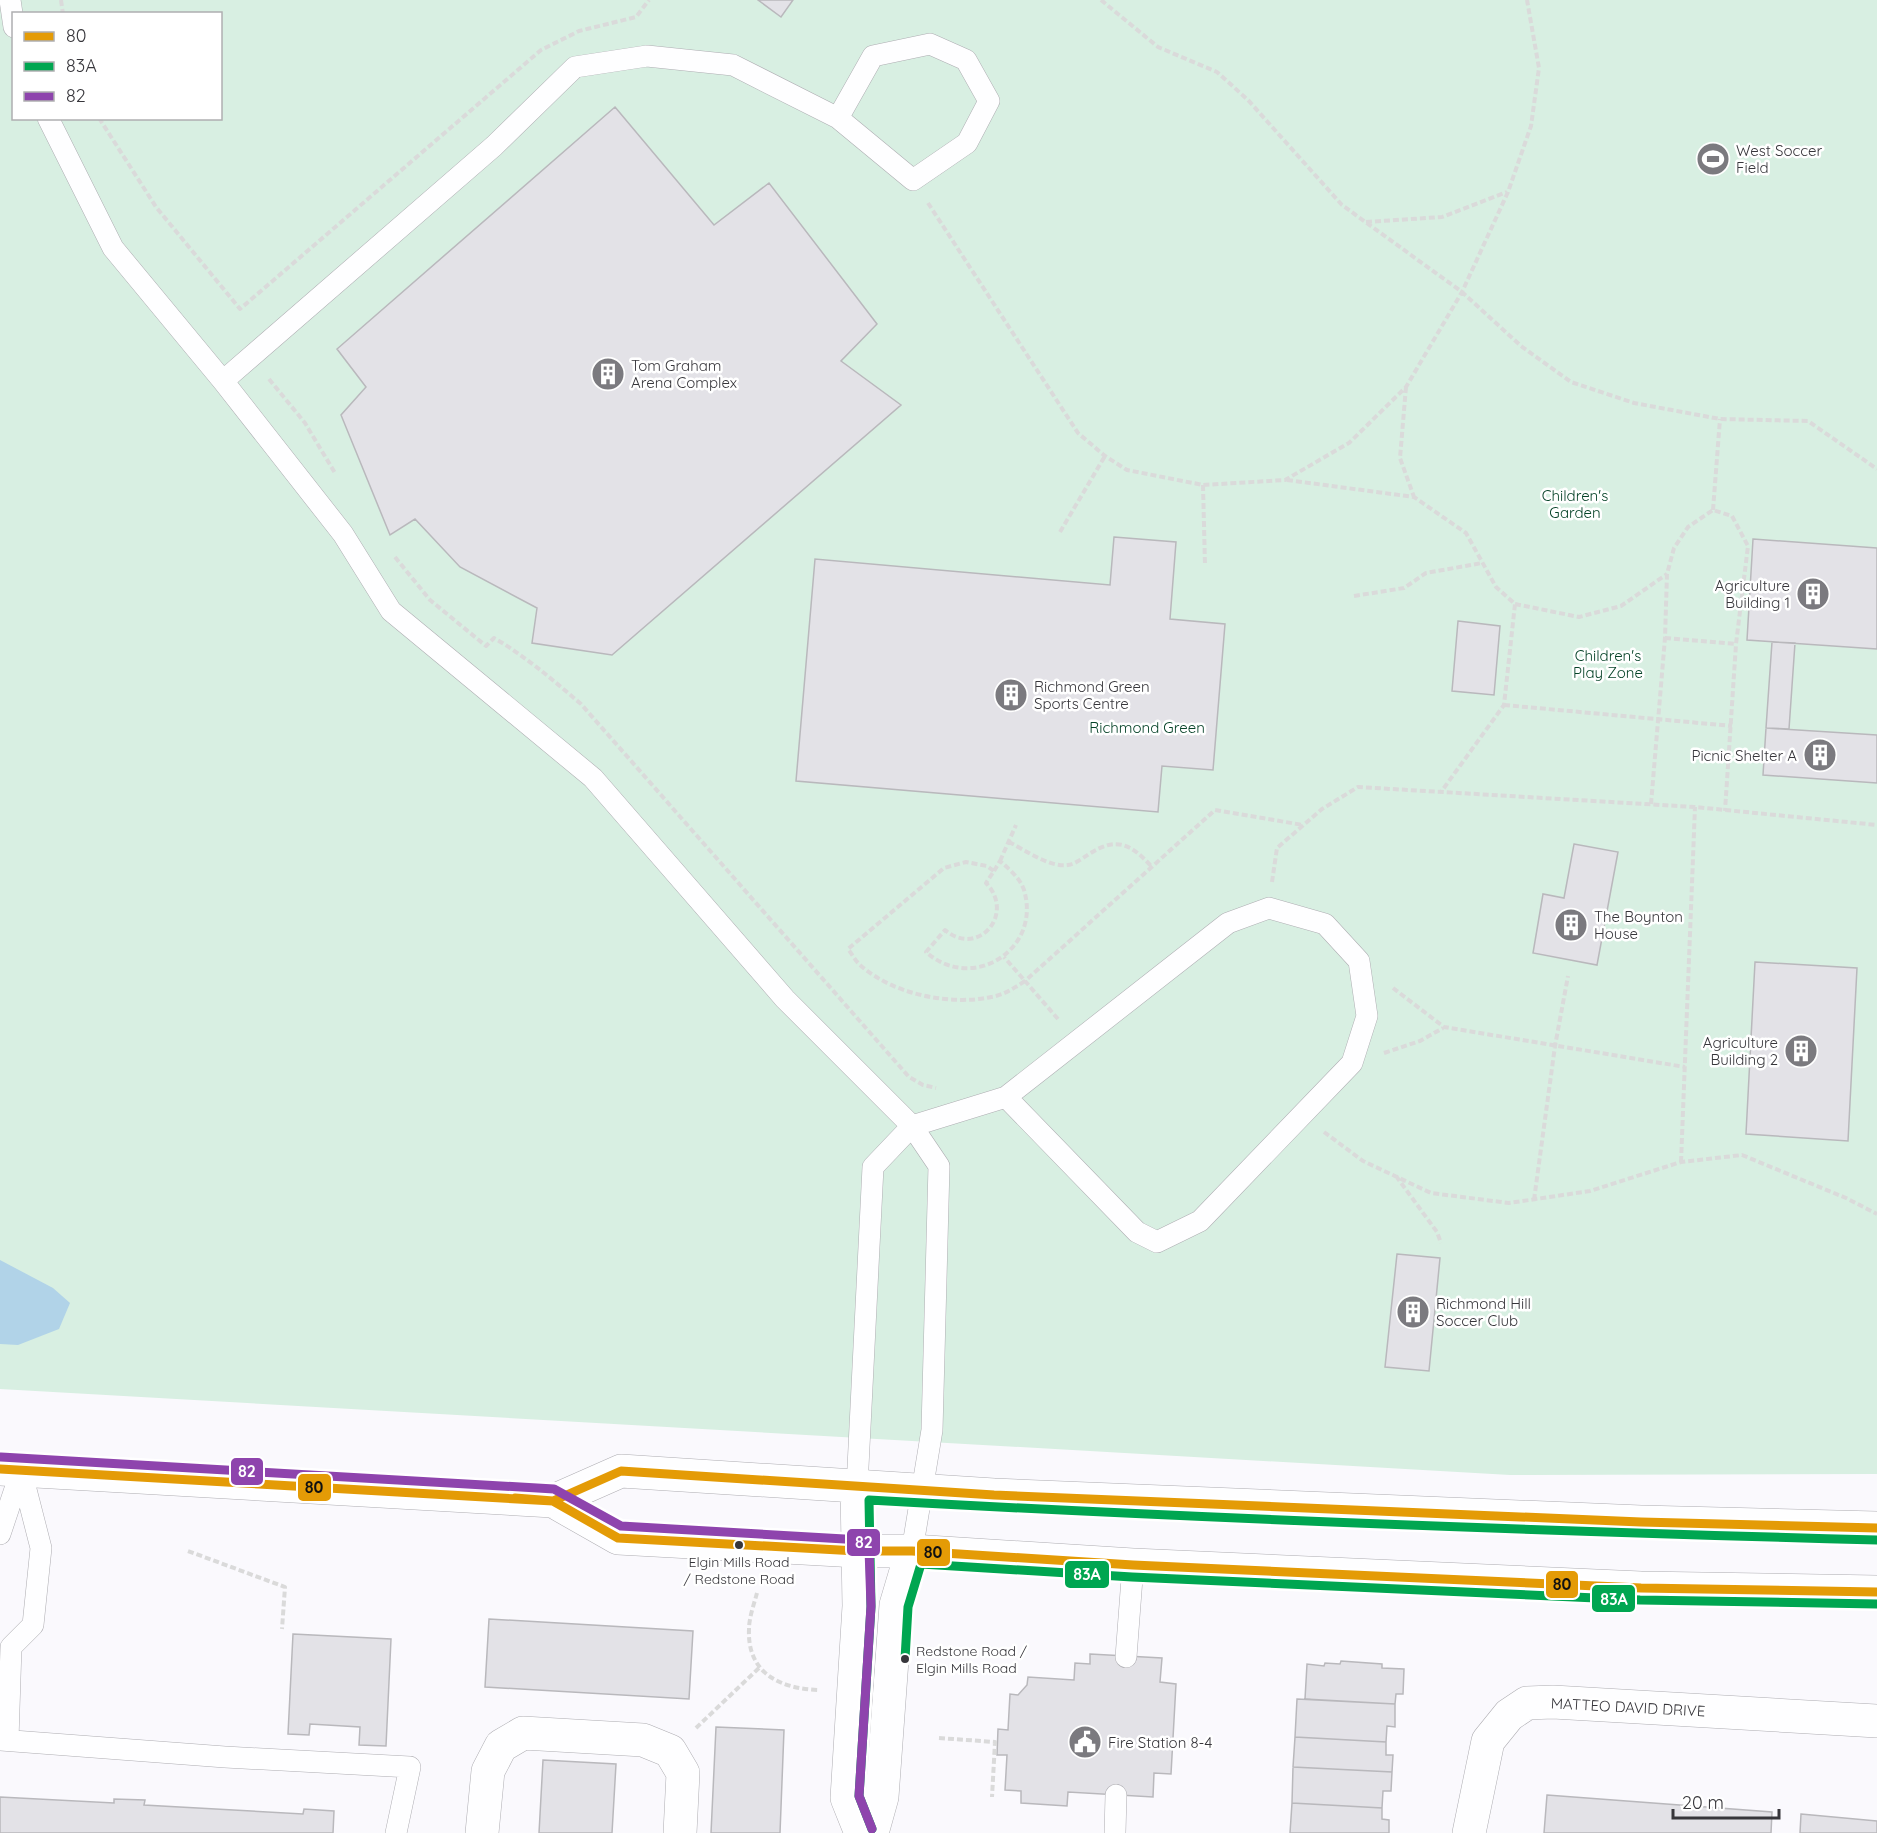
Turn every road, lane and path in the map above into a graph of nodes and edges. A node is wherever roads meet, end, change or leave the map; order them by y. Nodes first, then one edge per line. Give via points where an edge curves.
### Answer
1 (649, 0) edge
2 (1101, 0) edge
3 (1527, 0) edge
4 (838, 118) junction
5 (49, 120) edge
6 (100, 120) edge
7 (913, 180) junction
8 (1508, 192) junction
9 (1365, 222) junction
10 (1462, 292) junction
11 (252, 357) junction
12 (223, 381) junction
13 (1406, 387) junction
14 (1720, 418) junction
15 (1105, 456) junction
16 (1877, 469) edge
17 (1285, 480) junction
18 (341, 482) dead end
19 (1203, 484) junction
20 (1414, 496) junction
21 (1713, 510) junction
22 (1060, 532) dead end
23 (394, 557) dead end
24 (1482, 562) junction
25 (1205, 565) dead end
26 (1667, 574) junction
27 (1354, 596) dead end
28 (1515, 604) junction
29 (1665, 638) junction
30 (1737, 644) junction
31 (1504, 705) junction
32 (1658, 720) junction
33 (1732, 726) junction
34 (1441, 792) junction
35 (1651, 804) junction
36 (1695, 807) junction
37 (1725, 811) junction
38 (1016, 825) dead end
39 (1304, 825) junction
40 (1877, 825) edge
41 (1009, 842) junction
42 (1000, 861) junction
43 (1152, 867) junction
44 (994, 871) junction
45 (1269, 908) junction
46 (1004, 957) junction
47 (1359, 961) junction
48 (1568, 976) dead end
49 (1025, 981) junction
50 (1059, 1021) dead end
51 (1444, 1027) junction
52 (1555, 1046) junction
53 (1352, 1063) junction
54 (1685, 1067) junction
55 (940, 1088) dead end
56 (1006, 1097) junction
57 (1302, 1115) junction
58 (912, 1126) junction
59 (1681, 1162) junction
60 (1395, 1175) junction
61 (1534, 1200) junction
62 (1877, 1214) edge
63 (1441, 1244) dead end
64 (10, 1470) edge
65 (857, 1487) junction
66 (923, 1489) junction
67 (553, 1501) junction
68 (1877, 1528) edge
69 (0, 1534) edge
70 (188, 1551) dead end
71 (857, 1551) junction
72 (912, 1551) junction
73 (1133, 1565) junction
74 (1877, 1592) edge
75 (758, 1593) dead end
76 (282, 1629) dead end
77 (6, 1641) edge
78 (1126, 1657) dead end
79 (760, 1667) junction
80 (822, 1690) dead end
81 (1877, 1721) edge
82 (692, 1732) dead end
83 (939, 1738) dead end
84 (4, 1740) edge
85 (1116, 1795) dead end
86 (992, 1797) dead end
87 (396, 1833) edge
88 (482, 1833) edge
89 (680, 1833) edge
90 (861, 1833) edge
91 (872, 1833) edge
92 (1115, 1833) edge
93 (1469, 1833) edge

1 - 6 path via 636,17 579,31 541,50 240,309 156,207
2 - 9 path via 1158,47 1217,72 1248,100 1342,205
3 - 8 path via 1539,68 1531,126
4 - 7 lane
4 - 7 lane via 873,56 930,44 966,60 989,101 967,143
4 - 11 lane via 733,65 647,56 575,67 494,146
5 - 12 lane via 114,248
7 - 15 path via 1078,433
8 - 9 path via 1442,217
8 - 10 path
9 - 10 path
10 - 13 path
10 - 14 path via 1521,346 1571,381 1634,403
11 - 12 lane
11 - 18 path via 305,423
12 - 58 lane via 343,534 391,611 593,778 785,999
13 - 17 path via 1348,443
13 - 20 path via 1400,458
14 - 16 path via 1808,422
14 - 21 path
15 - 19 path via 1127,470
15 - 22 path
17 - 19 path
17 - 20 path
19 - 25 path
20 - 24 path via 1466,533
21 - 26 path via 1688,527 1674,548
21 - 30 path via 1732,516 1748,546
23 - 55 path via 430,600 486,646 494,638 505,644 581,704 909,1077
24 - 27 path via 1426,573 1404,588
24 - 28 path via 1496,587
26 - 28 path via 1621,606 1579,617
26 - 29 path
28 - 31 path
29 - 30 path
29 - 32 path
30 - 33 path
31 - 32 path
31 - 34 path
32 - 33 path
32 - 35 path
33 - 37 path
34 - 35 path
34 - 39 path via 1358,787
35 - 36 path
36 - 37 path
36 - 54 path
37 - 40 path
38 - 41 path
39 - 43 path via 1215,810
39 - 45 path via 1277,848
41 - 42 path
41 - 43 path via 1054,864 1070,865 1109,844 1124,844 1138,851
42 - 44 path
42 - 46 path via 1018,879 1026,904 1022,932
43 - 49 path
44 - 46 path via 986,883 997,904 996,918 988,930 977,938 963,940 945,930 926,952 937,962 964,968 991,964
44 - 49 path via 966,862 944,868 848,949 876,975 933,998 994,997
45 - 47 lane via 1326,924
45 - 56 lane via 1228,923
46 - 49 path
47 - 51 path
47 - 53 lane via 1366,1016
48 - 52 path
49 - 50 path
51 - 52 path
51 - 53 path via 1420,1041
52 - 54 path
52 - 61 path
53 - 57 lane
54 - 59 path
56 - 57 lane via 1137,1232 1157,1242 1200,1221
56 - 58 lane
57 - 60 path via 1363,1161
58 - 65 lane via 873,1167
58 - 66 lane via 939,1166 932,1430
59 - 61 path via 1590,1191
59 - 62 path via 1742,1155
60 - 61 path via 1431,1193 1509,1203
60 - 63 path via 1437,1232
64 - 67 main road
64 - 69 lane
64 - 77 lane via 40,1548 33,1625
65 - 66 main road
65 - 67 main road via 621,1471
65 - 71 main road
66 - 68 main road via 1554,1519
66 - 72 lane
67 - 71 main road via 618,1538
70 - 76 path via 285,1587
71 - 72 main road
71 - 90 main road via 859,1606 847,1798
72 - 73 main road
72 - 91 main road via 896,1605 882,1797
73 - 74 main road via 1641,1588
73 - 78 lane
75 - 79 path via 748,1628 750,1652
77 - 84 lane
79 - 80 path via 768,1678 799,1690
79 - 82 path
81 - 93 main road, MATTEO DAVID DRIVE via 1527,1703 1509,1715 1488,1741
83 - 86 path via 995,1742
84 - 87 lane via 410,1767
85 - 92 lane
88 - 89 main road via 488,1771 501,1746 523,1733 644,1740 670,1751 683,1773

